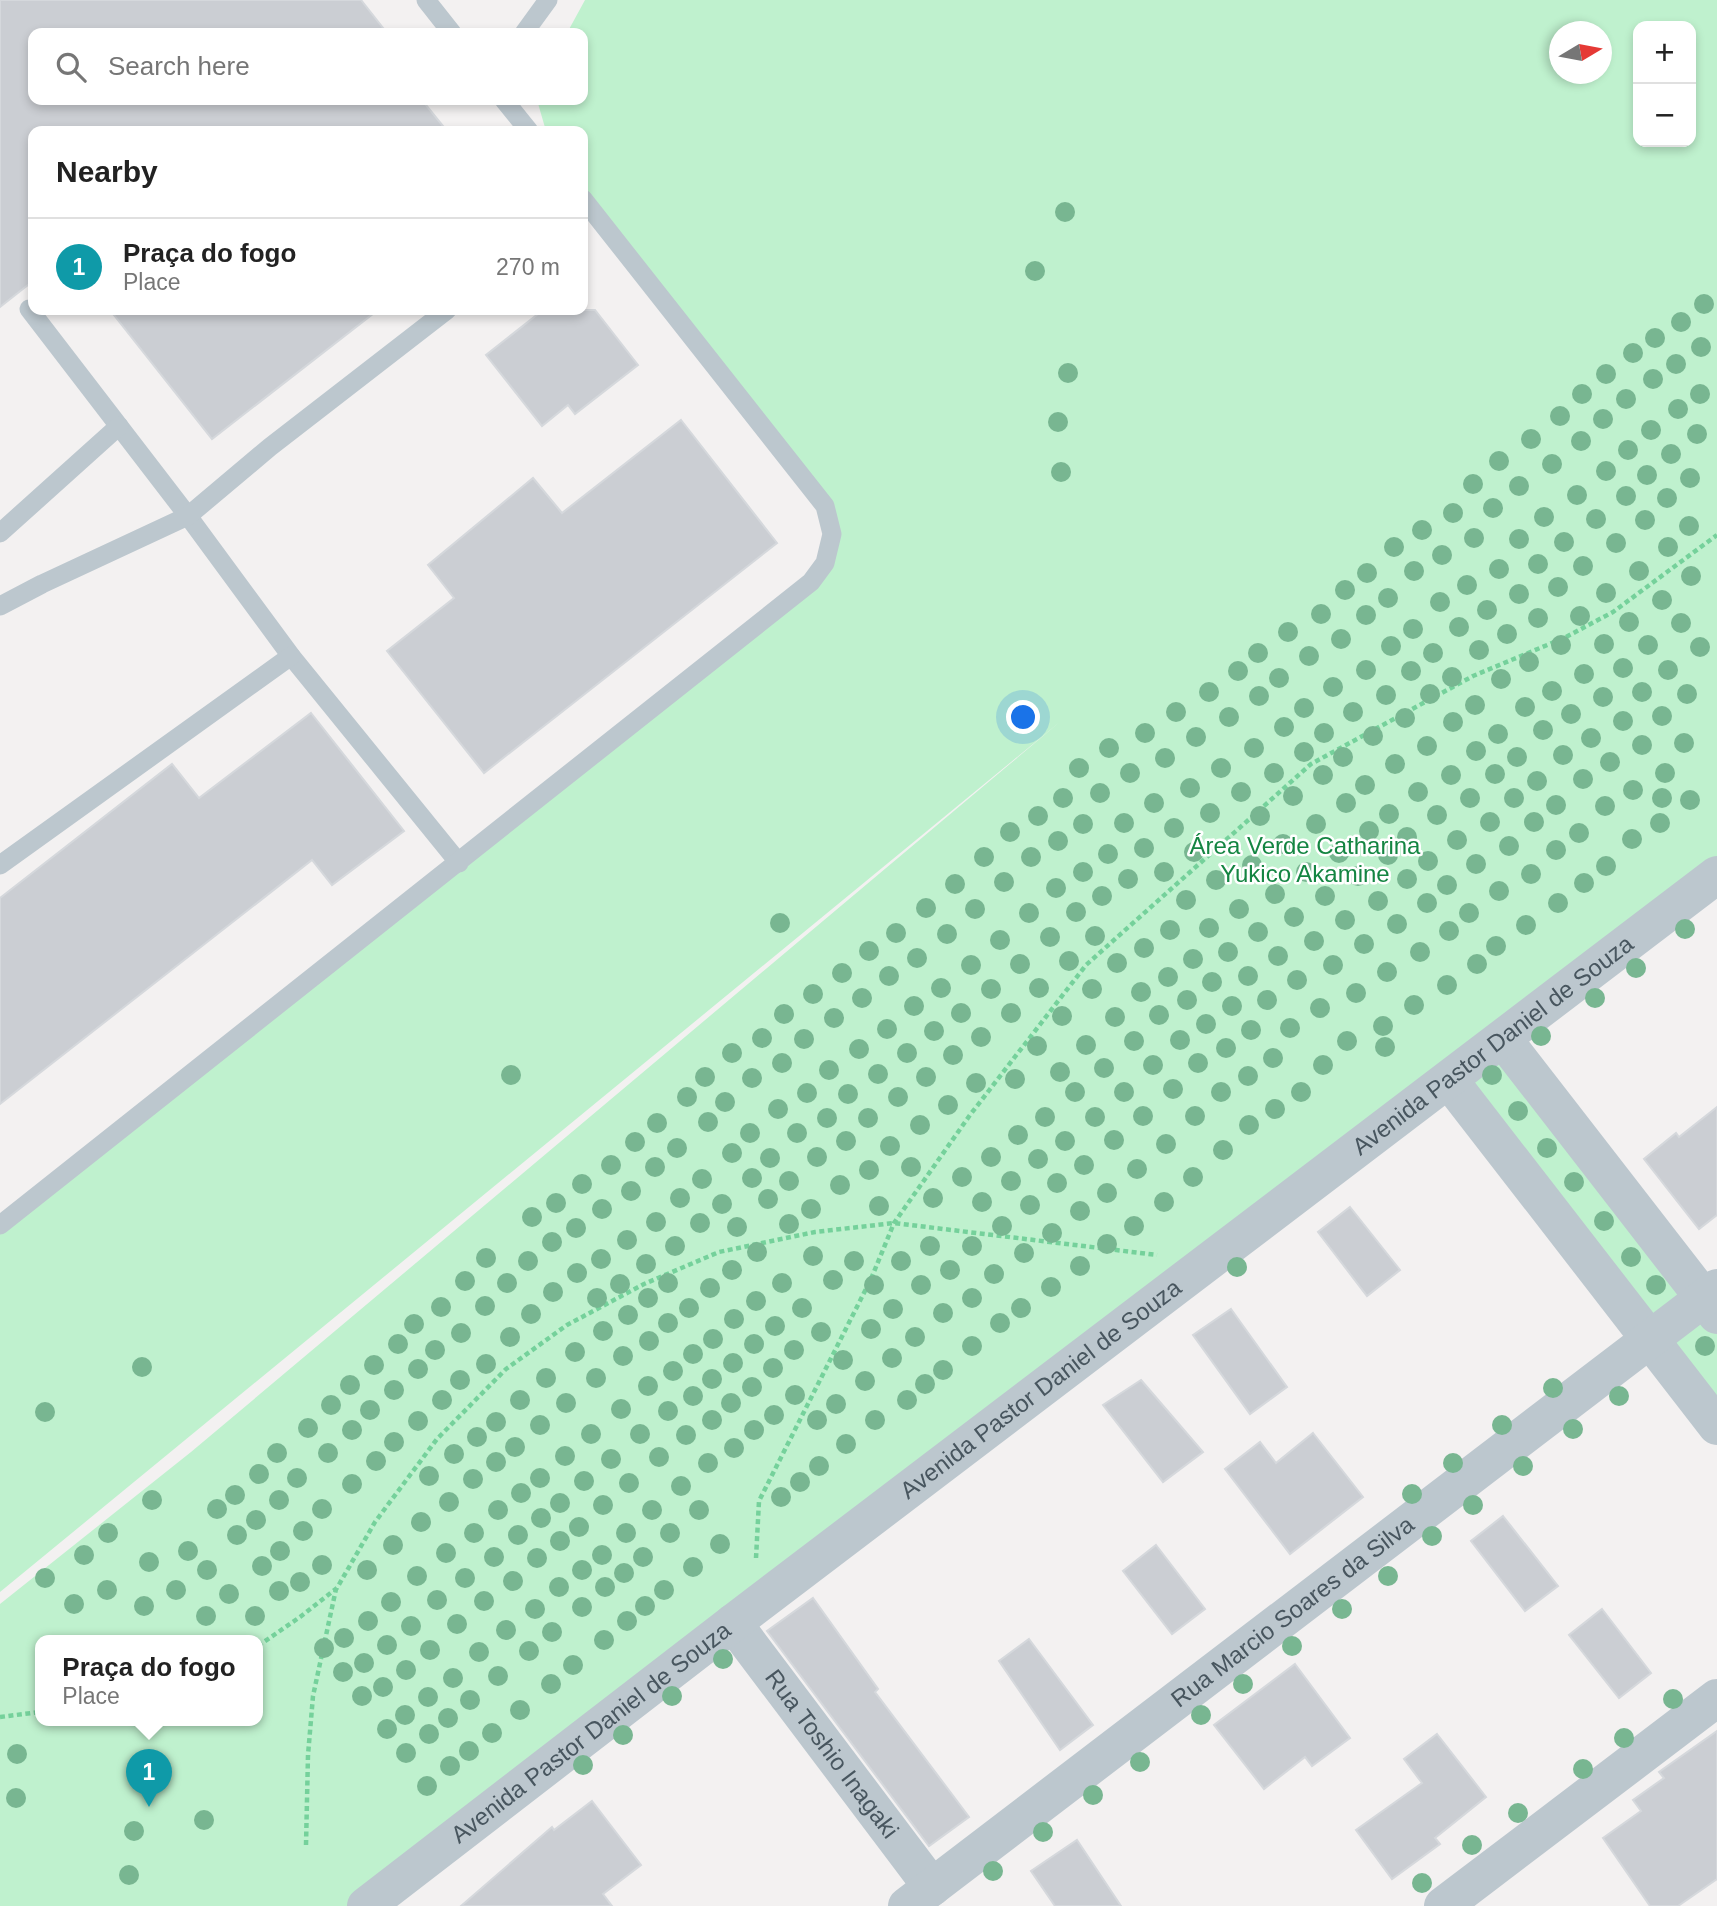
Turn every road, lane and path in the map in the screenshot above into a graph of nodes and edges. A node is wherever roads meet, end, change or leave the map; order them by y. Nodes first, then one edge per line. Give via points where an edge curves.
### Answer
1 (426, 0) edge
2 (540, 3) edge
3 (448, 28) edge
4 (527, 28) edge
5 (508, 105) edge
6 (525, 126) edge
7 (588, 205) edge
8 (34, 315) edge
9 (441, 315) edge
10 (119, 426) junction
11 (188, 516) junction
12 (0, 533) edge
13 (1717, 535) edge
14 (0, 606) edge
15 (291, 656) junction
16 (459, 863) junction
17 (0, 865) edge
18 (1717, 875) edge
19 (1503, 1039) junction
20 (1449, 1080) junction
21 (894, 1223) junction
22 (0, 1225) edge
23 (1210, 1261) junction
24 (1693, 1312) edge
25 (1717, 1426) edge
26 (337, 1588) junction
27 (743, 1615) junction
28 (263, 1642) edge
29 (1717, 1698) edge
30 (35, 1713) edge
31 (0, 1717) edge
32 (306, 1845) dead end
33 (919, 1896) edge
34 (366, 1906) edge
35 (1443, 1906) edge

1 - 3 lane
2 - 4 lane
5 - 6 lane
7 - 16 lane via 825,506 832,534 825,563 811,582
8 - 10 lane
9 - 11 lane
10 - 11 lane
10 - 12 lane
11 - 14 lane
11 - 15 lane
13 - 21 path via 1613,612 1474,676 1311,764 1086,965 970,1115
15 - 16 lane
15 - 17 lane
16 - 22 lane
18 - 19 street, Avenida Pastor Daniel de Souza
19 - 20 street, Avenida Pastor Daniel de Souza
19 - 24 street
20 - 23 street, Avenida Pastor Daniel de Souza
20 - 24 street
21 - 23 path
21 - 26 path via 815,1232 719,1252 568,1325 506,1368 438,1439 375,1522
21 - 27 path via 871,1279 759,1501
23 - 27 street, Avenida Pastor Daniel de Souza
24 - 25 street
24 - 33 street, Rua Marcio Soares da Silva
26 - 28 path
26 - 32 path via 313,1696
27 - 33 street, Rua Toshio Inagaki
27 - 34 street, Avenida Pastor Daniel de Souza
29 - 35 street
30 - 31 path

